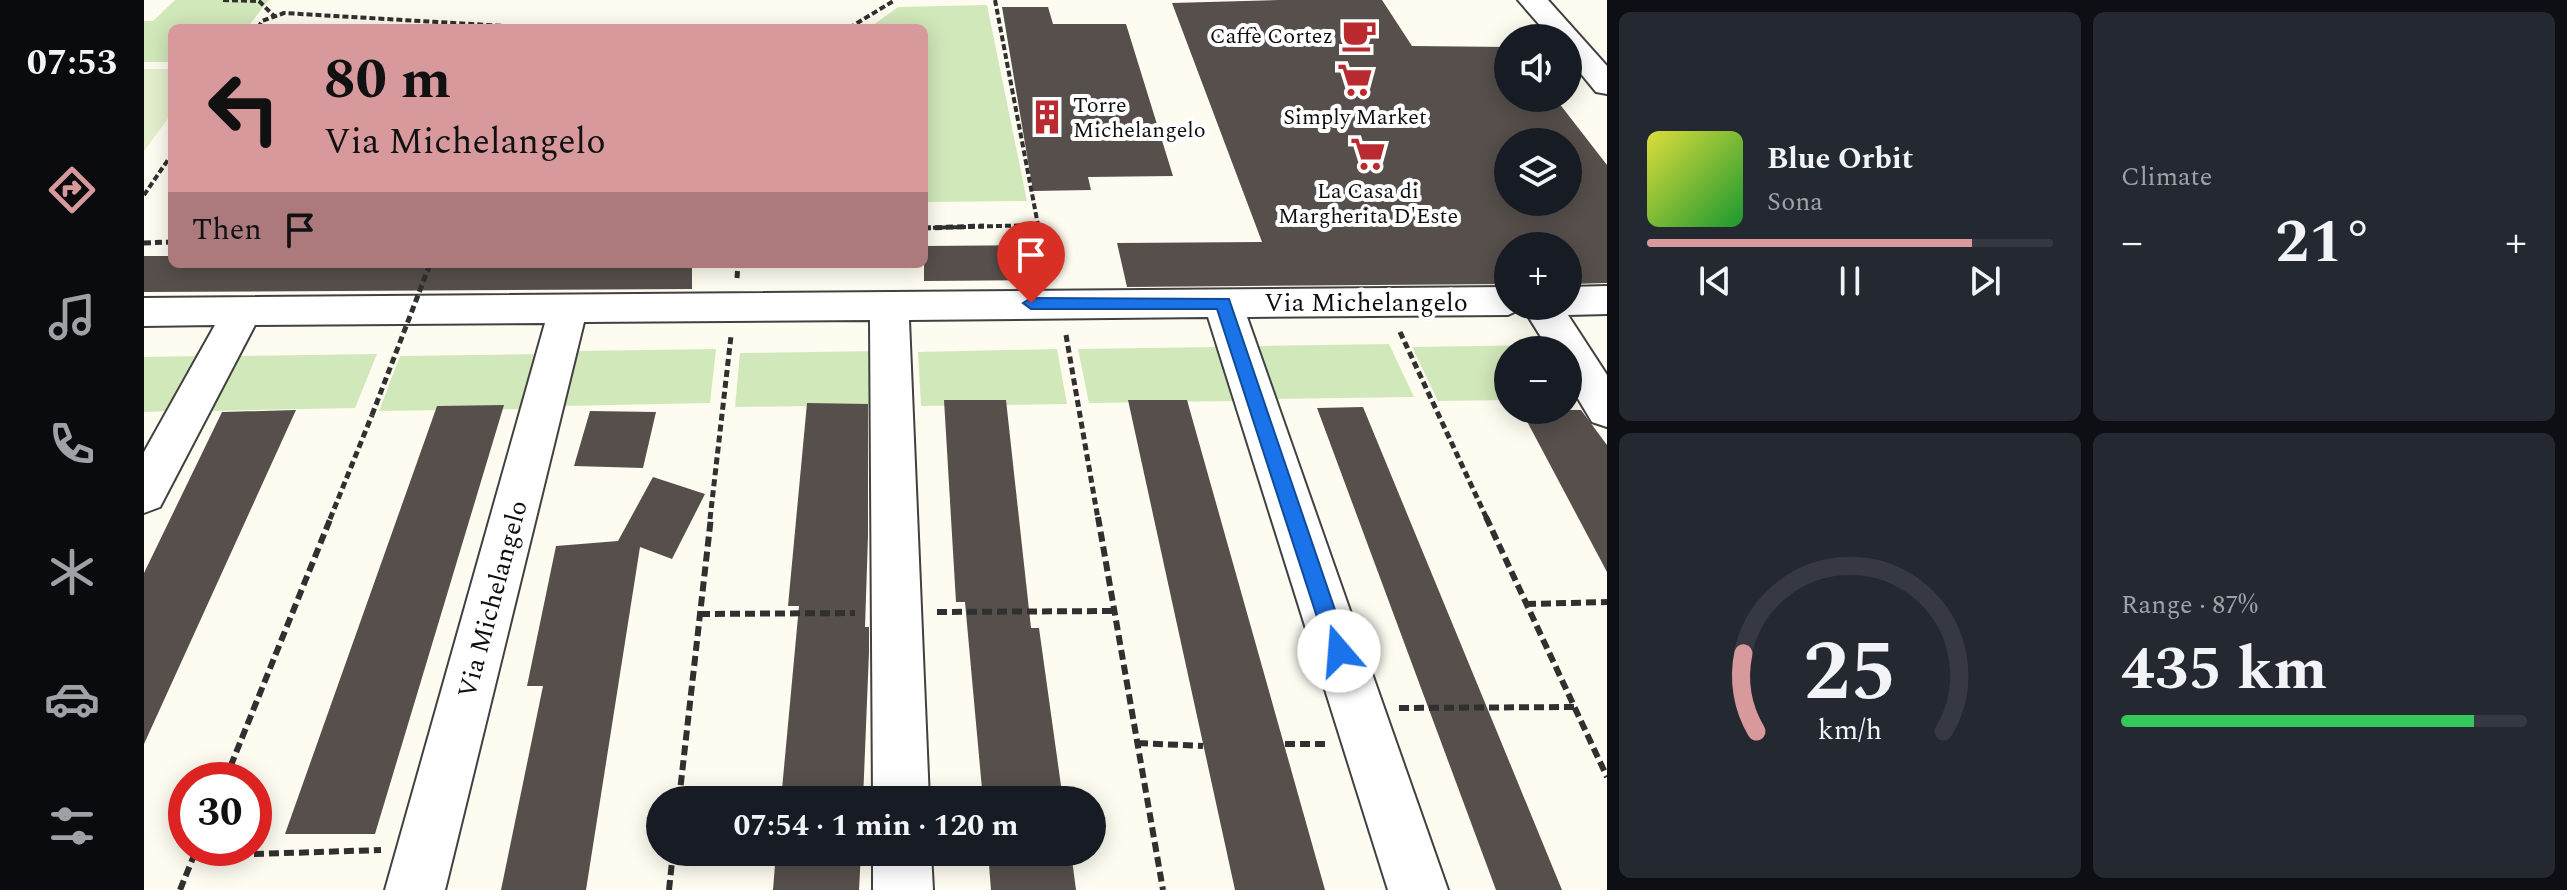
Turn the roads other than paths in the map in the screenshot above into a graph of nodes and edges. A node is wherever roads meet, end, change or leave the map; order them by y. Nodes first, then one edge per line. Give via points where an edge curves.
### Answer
1 (1532, 0) edge
2 (1554, 24) edge
3 (1582, 56) edge
4 (1607, 85) edge
5 (1607, 300) edge
6 (1494, 301) edge
7 (1582, 301) edge
8 (1223, 303) junction
9 (889, 306) junction
10 (568, 309) junction
11 (243, 311) junction
12 (144, 312) edge
13 (1551, 320) edge
14 (1607, 410) edge
15 (144, 494) edge
16 (901, 786) edge
17 (902, 866) edge
18 (421, 869) edge
19 (903, 890) edge
20 (1418, 890) edge

1 - 2 street
3 - 4 street
5 - 7 street
6 - 8 street, Via Michelangelo
8 - 9 street, Via Michelangelo
8 - 20 street, Via Michelangelo
9 - 10 street, Via Michelangelo
9 - 16 street
10 - 11 street, Via Michelangelo
10 - 18 street, Via Michelangelo
11 - 12 street, Via Michelangelo
11 - 15 street
13 - 14 street
17 - 19 street

